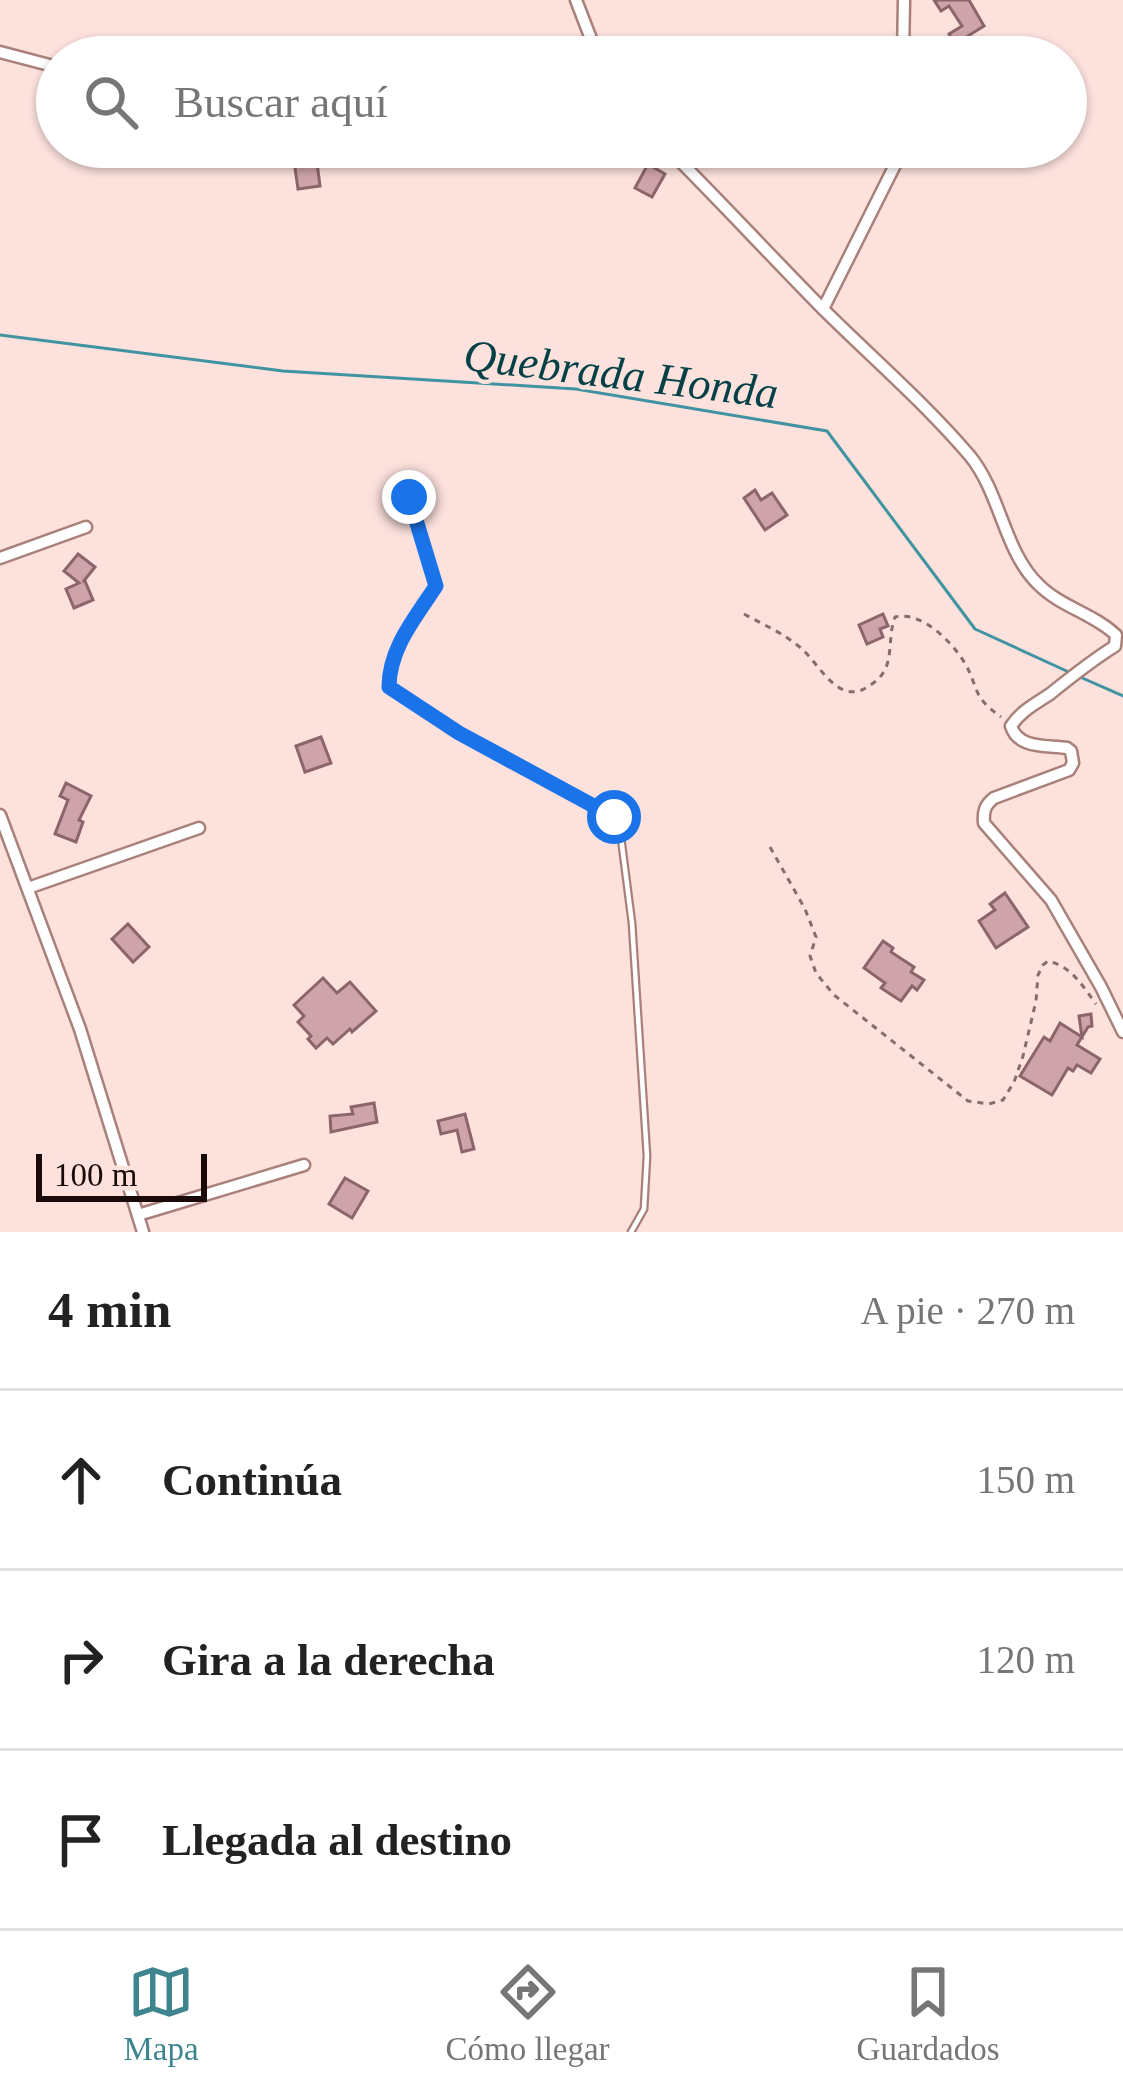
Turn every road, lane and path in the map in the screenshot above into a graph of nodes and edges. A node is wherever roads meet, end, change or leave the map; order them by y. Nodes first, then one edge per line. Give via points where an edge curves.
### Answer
1 (576, 0) edge
2 (904, 0) edge
3 (590, 36) edge
4 (903, 36) edge
5 (0, 52) edge
6 (36, 61) edge
7 (686, 168) edge
8 (894, 168) edge
9 (823, 309) junction
10 (409, 497) dead end
11 (86, 527) dead end
12 (0, 558) edge
13 (744, 614) dead end
14 (1123, 622) edge
15 (1116, 635) junction
16 (1011, 726) junction
17 (0, 814) edge
18 (199, 828) dead end
19 (770, 847) dead end
20 (28, 889) junction
21 (1095, 1004) dead end
22 (1123, 1032) edge
23 (304, 1165) dead end
24 (138, 1215) junction
25 (143, 1232) edge
26 (631, 1232) edge

1 - 3 street
2 - 4 street
5 - 6 street
7 - 9 street
8 - 9 street
9 - 15 street via 972,459 1041,588
10 - 26 lane via 436,586 405,630 389,687 614,817 620,830 647,1156 644,1209
11 - 12 street
13 - 16 path via 806,652 844,692 860,692 886,670 896,617 921,620
14 - 15 street
15 - 16 street via 1115,646
16 - 22 street via 1022,742 1067,748 1072,763 994,797 984,823 1051,900
17 - 20 street
18 - 20 street
19 - 21 path via 806,909 816,973 968,1101 1003,1100 1014,1082 1043,965 1063,965
20 - 24 street
23 - 24 street
24 - 25 street

